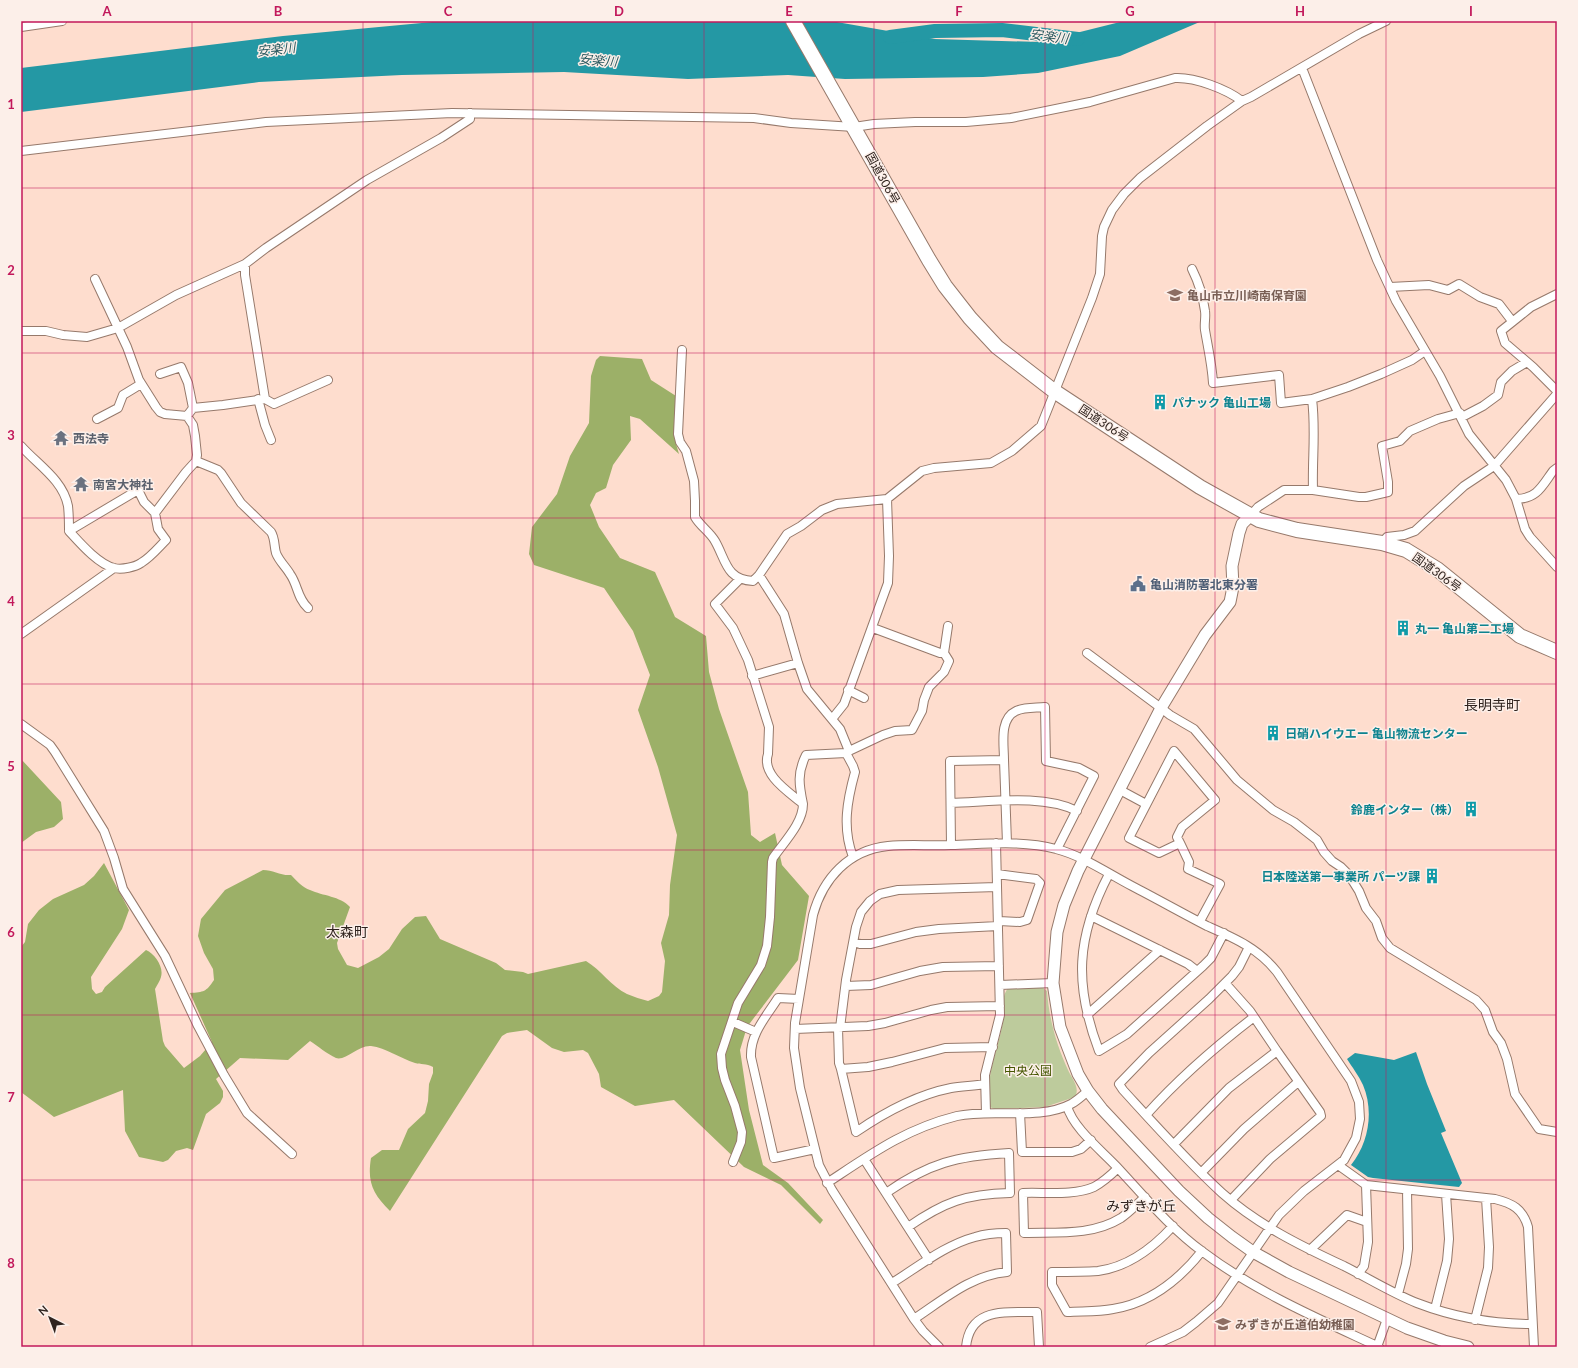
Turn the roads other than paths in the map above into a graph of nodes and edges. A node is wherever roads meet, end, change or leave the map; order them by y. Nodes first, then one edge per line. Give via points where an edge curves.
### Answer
1 (62, 21) edge
2 (793, 21) edge
3 (1386, 21) edge
4 (21, 27) edge
5 (1302, 68) junction
6 (1242, 101) junction
7 (470, 113) junction
8 (852, 124) junction
9 (21, 152) edge
10 (245, 264) junction
11 (1192, 269) dead end
12 (95, 279) dead end
13 (1390, 287) junction
14 (1557, 294) edge
15 (1512, 321) junction
16 (118, 328) junction
17 (21, 331) edge
18 (682, 350) dead end
19 (1426, 351) junction
20 (1527, 362) junction
21 (160, 374) dead end
22 (328, 380) dead end
23 (141, 384) junction
24 (1054, 391) junction
25 (1557, 392) edge
26 (262, 399) junction
27 (1312, 399) junction
28 (194, 408) junction
29 (1461, 415) junction
30 (187, 416) junction
31 (97, 419) dead end
32 (271, 440) dead end
33 (21, 446) edge
34 (196, 461) junction
35 (1494, 466) junction
36 (1557, 468) edge
37 (1313, 490) junction
38 (886, 499) junction
39 (1516, 499) junction
40 (155, 514) junction
41 (1250, 516) junction
42 (69, 531) junction
43 (1382, 543) junction
44 (1555, 562) edge
45 (114, 568) junction
46 (760, 575) junction
47 (740, 579) junction
48 (308, 608) dead end
49 (948, 626) dead end
50 (873, 628) junction
51 (21, 634) edge
52 (1557, 652) edge
53 (944, 653) junction
54 (1087, 653) dead end
55 (798, 663) junction
56 (752, 676) junction
57 (848, 690) junction
58 (864, 698) dead end
59 (1162, 708) junction
60 (832, 719) junction
61 (21, 724) edge
62 (847, 752) junction
63 (1004, 760) junction
64 (1120, 790) junction
65 (1006, 801) junction
66 (951, 803) junction
67 (803, 804) junction
68 (1146, 804) junction
69 (1078, 810) junction
70 (996, 843) junction
71 (1007, 843) junction
72 (1180, 843) junction
73 (951, 845) junction
74 (1057, 849) junction
75 (853, 857) junction
76 (1084, 861) junction
77 (997, 874) junction
78 (1110, 874) junction
79 (997, 887) junction
80 (1091, 916) junction
81 (1200, 921) junction
82 (998, 924) junction
83 (1224, 933) junction
84 (854, 942) junction
85 (1249, 947) junction
86 (1160, 950) junction
87 (999, 966) junction
88 (1197, 971) junction
89 (1053, 983) junction
90 (1225, 983) junction
91 (1000, 985) junction
92 (846, 986) junction
93 (799, 999) junction
94 (1000, 1006) junction
95 (1087, 1015) junction
96 (1254, 1017) junction
97 (733, 1022) junction
98 (839, 1028) junction
99 (795, 1029) junction
100 (756, 1032) junction
101 (993, 1046) junction
102 (1277, 1050) junction
103 (841, 1069) junction
104 (1298, 1082) junction
105 (985, 1084) junction
106 (1088, 1091) junction
107 (1067, 1106) junction
108 (1020, 1112) junction
109 (986, 1113) junction
110 (1146, 1115) junction
111 (1557, 1132) edge
112 (1091, 1140) junction
113 (1174, 1144) junction
114 (815, 1149) junction
115 (292, 1154) dead end
116 (864, 1159) junction
117 (733, 1162) dead end
118 (1338, 1166) junction
119 (1118, 1168) junction
120 (1201, 1173) junction
121 (827, 1183) junction
122 (1366, 1185) junction
123 (1407, 1190) junction
124 (886, 1193) junction
125 (1446, 1194) junction
126 (1145, 1197) junction
127 (1486, 1198) junction
128 (1231, 1200) junction
129 (1367, 1222) junction
130 (1173, 1226) junction
131 (908, 1227) junction
132 (1269, 1228) junction
133 (1310, 1250) junction
134 (1202, 1252) junction
135 (1253, 1252) junction
136 (929, 1260) junction
137 (1237, 1274) junction
138 (1358, 1274) junction
139 (892, 1283) junction
140 (1398, 1294) junction
141 (1434, 1309) junction
142 (914, 1319) junction
143 (1387, 1319) junction
144 (1476, 1320) junction
145 (1532, 1324) junction
146 (938, 1347) edge
147 (966, 1347) edge
148 (1039, 1347) edge
149 (1150, 1347) edge
150 (1378, 1347) edge
151 (1468, 1347) edge
152 (1534, 1347) edge

1 - 4 street
2 - 8 highway, 国道306号
3 - 5 street
5 - 6 street
5 - 13 street via 1338,163
6 - 8 street via 1235,95 1207,85 1175,78 1090,102 1011,118 966,122
6 - 24 street via 1140,178 1112,210 1102,236 1100,274 1094,293
7 - 8 street via 754,118 791,123
7 - 9 street via 266,122
7 - 10 street via 470,119 368,180
8 - 24 highway, 国道306号 via 945,286 997,347
10 - 16 street via 176,295
10 - 26 street
11 - 27 street via 1203,298 1213,383 1279,375 1281,403
12 - 16 street
13 - 15 street via 1429,285 1448,290 1459,284 1480,298 1499,304
13 - 19 street
14 - 15 street via 1531,307
15 - 20 street via 1501,331 1505,343
16 - 17 street via 87,337 46,331
16 - 23 street
18 - 47 street via 678,434 686,451 694,481 694,516 715,540 728,569
19 - 27 street via 1381,374
19 - 29 street
20 - 25 street
20 - 29 street via 1512,371 1501,382 1498,395 1483,406
21 - 28 street via 181,368 188,383
22 - 26 street via 274,404
23 - 30 street via 160,412
23 - 31 street via 123,395 118,408
24 - 38 street via 1041,426 1012,451 991,463 934,468 922,472
24 - 41 highway, 国道306号
25 - 35 street
26 - 28 street
26 - 32 street via 265,425
27 - 37 street via 1315,438
28 - 30 street
29 - 35 street via 1469,434
29 - 37 street via 1438,419 1410,431 1400,441 1382,446 1388,492 1359,497
30 - 34 street via 195,436
33 - 42 street via 60,487 68,505
34 - 40 street
34 - 48 street via 218,470 240,503 271,532 278,558 291,576 300,599
35 - 39 street via 1506,480
35 - 43 street via 1464,486 1416,531 1387,537
36 - 39 street via 1534,495
37 - 41 street via 1284,490 1258,507
38 - 46 street via 837,504 822,510 787,534
38 - 50 street via 888,583
39 - 44 street via 1528,533
40 - 42 street via 144,502 138,490
40 - 45 street via 158,530 166,540 140,564
41 - 43 highway, 国道306号 via 1297,530
41 - 59 street via 1242,524 1239,533 1232,566 1233,587 1230,602 1206,635
42 - 45 street via 91,553
43 - 52 highway, 国道306号 via 1421,558 1520,636
45 - 51 street
46 - 47 street via 753,581
46 - 55 street via 784,614
47 - 56 street via 716,604 736,634
49 - 53 street
50 - 53 street
50 - 57 street
53 - 62 street via 949,661 946,669 929,687 922,711 912,730 883,735
54 - 59 street
55 - 56 street
55 - 60 street via 807,689
56 - 67 street via 769,727 769,771
57 - 58 street
57 - 60 street via 844,704
59 - 64 street
59 - 111 street via 1194,729 1237,780 1273,810 1317,840 1332,861 1349,875 1366,908 1376,921 1382,938 1390,948 1476,1000 1485,1010 1493,1032 1508,1059 1515,1094 1539,1129
60 - 62 street via 840,729
61 - 115 street via 50,745 104,831 122,889 165,956 198,1026 247,1113
62 - 67 street via 806,755 799,775
62 - 75 street via 855,772 846,812 848,839
63 - 65 street
63 - 66 street via 950,762
63 - 69 street via 1005,722 1015,711 1045,707 1046,761 1078,768 1094,776
64 - 68 street
64 - 76 street
65 - 66 street
65 - 69 street via 1048,802
65 - 71 street
66 - 73 street
67 - 97 street via 799,822 773,858 767,946 762,965 738,1003
68 - 72 street via 1129,838 1159,853
68 - 72 street via 1174,751 1215,800 1182,827 1177,837
69 - 74 street
70 - 71 street
70 - 73 street
70 - 77 street
71 - 74 street via 1034,844
72 - 81 street via 1189,862 1188,869 1220,884
73 - 75 street via 886,846
74 - 76 street
75 - 93 street via 830,877 817,901
76 - 78 street
76 - 89 street via 1070,888 1060,919
77 - 79 street
77 - 82 street via 1036,879 1040,883 1027,920
78 - 80 street
78 - 81 street
79 - 82 street
79 - 84 street via 898,890 880,894 861,912
80 - 86 street
80 - 95 street via 1086,934 1082,973
81 - 83 street
82 - 84 street via 939,928 871,944
82 - 87 street
83 - 85 street
83 - 88 street via 1211,958
84 - 92 street
85 - 90 street via 1239,967
85 - 118 street via 1277,972 1351,1081 1357,1094 1360,1119 1356,1138 1351,1150
86 - 88 street
86 - 95 street
87 - 91 street
87 - 92 street via 943,967 871,985
88 - 95 street via 1127,1034 1099,1051
89 - 91 street
89 - 106 street via 1064,1040
90 - 96 street
90 - 110 street via 1119,1084
91 - 94 street
92 - 98 street
93 - 99 street
93 - 100 street via 778,998
94 - 98 street via 947,1007 886,1023
94 - 101 street
96 - 102 street
96 - 110 street via 1202,1058
97 - 100 street
97 - 117 street via 725,1039 721,1061 742,1132
98 - 99 street
98 - 103 street
99 - 114 street via 800,1088
100 - 114 street via 751,1049 752,1065 774,1158
101 - 103 street via 945,1048 868,1067
101 - 105 street
102 - 104 street
102 - 113 street via 1229,1088
103 - 105 street via 856,1132 894,1108 914,1099 952,1088
104 - 120 street
104 - 128 street via 1321,1116 1270,1160
105 - 109 street
106 - 107 street
106 - 135 street via 1179,1191 1208,1218
107 - 108 street via 1045,1111
107 - 112 street via 1069,1113
108 - 109 street
108 - 112 street via 1022,1152 1072,1152 1081,1149
109 - 116 street via 959,1116 917,1128 892,1140
110 - 113 street
112 - 119 street
113 - 120 street
114 - 121 street
116 - 121 street
116 - 124 street
118 - 122 street
118 - 132 street via 1288,1205
119 - 126 street
119 - 126 street via 1101,1183 1074,1192 1023,1193 1024,1233 1084,1231 1098,1228 1121,1218
120 - 128 street
121 - 139 street
122 - 123 street
122 - 129 street
123 - 125 street
123 - 140 street via 1408,1249
124 - 131 street
124 - 131 street via 935,1165 978,1154 1009,1153 1010,1193 985,1194 956,1200 932,1211
125 - 127 street
125 - 141 street via 1447,1261
126 - 130 street
127 - 144 street via 1488,1268
127 - 145 street via 1506,1201 1517,1207 1526,1221 1529,1233
128 - 132 street
129 - 133 street via 1347,1215
129 - 138 street via 1367,1252 1364,1266
130 - 134 street
130 - 134 street via 1150,1248 1128,1262 1096,1271 1052,1272 1052,1285 1067,1312 1112,1310 1151,1296 1172,1283
131 - 136 street
132 - 133 street
132 - 135 street
133 - 138 street
134 - 137 street
135 - 137 street
135 - 143 street
136 - 139 street
136 - 142 street via 946,1249 974,1237 1006,1233 1007,1272 972,1281
137 - 149 street via 1218,1303 1196,1322 1183,1332
137 - 150 street via 1274,1296
138 - 140 street
139 - 142 street
140 - 141 street
141 - 144 street
142 - 146 street via 922,1332
143 - 150 street
143 - 151 street via 1424,1335
144 - 145 street
145 - 152 street
147 - 148 street via 968,1334 986,1316 996,1313 1040,1312

